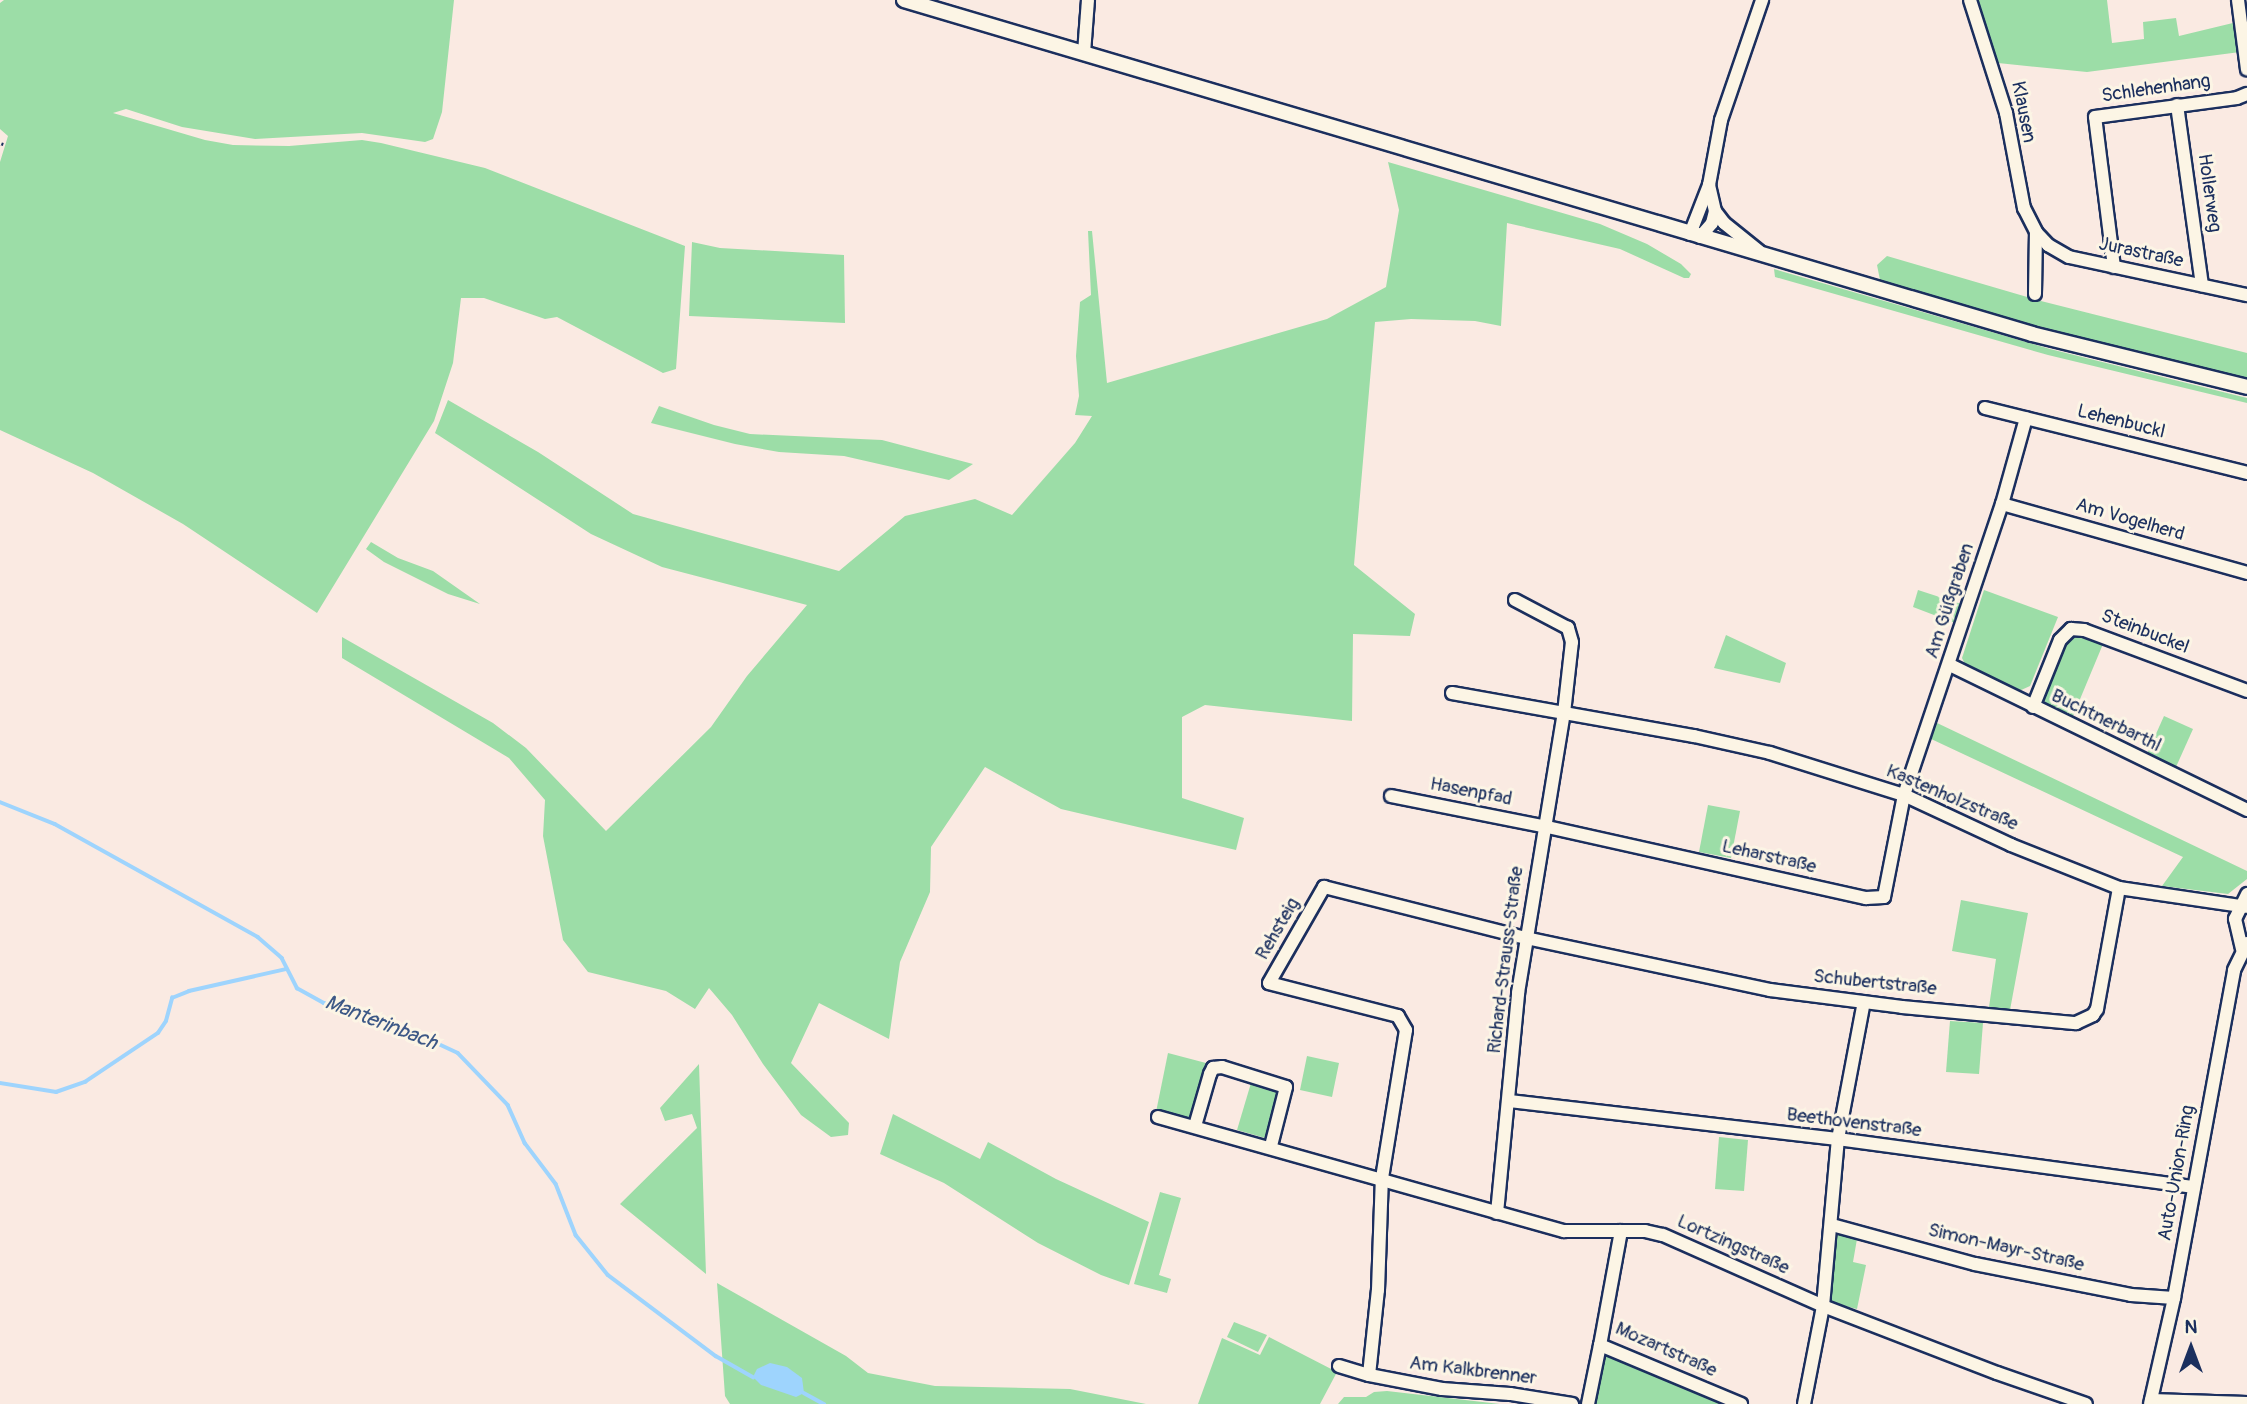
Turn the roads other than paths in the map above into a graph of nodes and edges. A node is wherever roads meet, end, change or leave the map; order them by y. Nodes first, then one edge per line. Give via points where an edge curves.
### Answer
1 (904, 0) edge
2 (1087, 0) edge
3 (1762, 0) edge
4 (1970, 0) edge
5 (2238, 0) edge
6 (1084, 53) junction
7 (2247, 69) edge
8 (2247, 94) edge
9 (2177, 105) junction
10 (1709, 185) junction
11 (1715, 211) junction
12 (2036, 232) junction
13 (1695, 235) junction
14 (1768, 257) junction
15 (2114, 267) junction
16 (2202, 285) junction
17 (2035, 294) dead end
18 (2247, 295) edge
19 (2247, 387) edge
20 (1985, 408) dead end
21 (2026, 418) junction
22 (2247, 473) edge
23 (2002, 503) junction
24 (2247, 573) edge
25 (1515, 600) dead end
26 (1950, 665) junction
27 (2247, 691) edge
28 (1452, 693) dead end
29 (2033, 707) junction
30 (1564, 713) junction
31 (1904, 795) junction
32 (1391, 796) dead end
33 (2247, 810) edge
34 (1543, 826) junction
35 (2119, 888) junction
36 (2245, 902) edge
37 (1526, 938) junction
38 (2244, 946) edge
39 (1864, 1002) junction
40 (1509, 1101) junction
41 (1158, 1117) dead end
42 (1195, 1126) junction
43 (1838, 1139) junction
44 (1271, 1146) junction
45 (1382, 1178) junction
46 (2194, 1187) junction
47 (1497, 1213) junction
48 (1832, 1225) junction
49 (1621, 1231) junction
50 (2174, 1298) junction
51 (1823, 1306) junction
52 (1600, 1345) junction
53 (1339, 1366) dead end
54 (1369, 1375) junction
55 (2151, 1402) edge
56 (2247, 1403) edge
57 (1573, 1404) edge
58 (1588, 1404) edge
59 (1741, 1404) edge
60 (1804, 1404) edge
61 (2086, 1404) edge

1 - 6 main road
2 - 6 street
3 - 10 street via 1721,120
4 - 12 street, Klausen via 2006,113 2024,208
5 - 7 street
6 - 13 main road
8 - 9 street, Schlehenhang
9 - 15 street, Schlehenhang via 2095,117
9 - 16 street, Hollerweg
10 - 11 street
10 - 13 street
11 - 13 street via 1712,223
11 - 14 street via 1736,236
12 - 15 street, Jurastraße via 2069,257
12 - 17 street
13 - 14 main road
14 - 19 main road via 2032,334
15 - 16 street, Jurastraße
16 - 18 street, Jurastraße
20 - 21 street, Lehenbuckl
21 - 22 street, Lehenbuckl
21 - 23 street, Am Güßgraben
23 - 24 street, Am Vogelherd
23 - 26 street, Am Güßgraben
25 - 30 street, Richard-Strauss-Straße via 1568,628 1572,642
26 - 29 street, Buchtnerbarthl
26 - 31 street, Am Güßgraben
27 - 29 street, Steinbuckel via 2071,629 2060,640
28 - 30 street, Kastenholzstraße
29 - 33 street, Buchtnerbarthl
30 - 31 street, Kastenholzstraße via 1770,753
30 - 34 street, Richard-Strauss-Straße
31 - 34 street, Leharstraße via 1887,888 1877,900
31 - 35 street, Kastenholzstraße
32 - 34 street, Hasenpfad
34 - 37 street, Richard-Strauss-Straße
35 - 36 street, Kastenholzstraße
35 - 39 street, Schubertstraße via 2097,1009 2086,1020 2076,1023
36 - 38 street, Auto-Union-Ring via 2235,919
37 - 39 street, Schubertstraße via 1770,990
37 - 40 street, Richard-Strauss-Straße
37 - 45 street, Rehsteig via 1324,887 1269,983 1398,1016 1406,1030
38 - 46 street, Auto-Union-Ring via 2234,970
39 - 43 street
40 - 43 street, Beethovenstraße
40 - 47 street, Richard-Strauss-Straße
41 - 42 street, Lortzingstraße
42 - 44 street, Lortzingstraße
42 - 44 street via 1210,1074 1213,1068 1222,1067 1286,1087
43 - 46 street, Beethovenstraße
43 - 48 street
44 - 45 street, Lortzingstraße
45 - 47 street, Lortzingstraße
45 - 54 street
46 - 50 street, Auto-Union-Ring
47 - 49 street, Lortzingstraße via 1564,1231
48 - 50 street, Simon-Mayr-Straße via 1975,1264 2131,1295
48 - 51 street
49 - 51 street, Lortzingstraße via 1663,1235
49 - 52 street, Mozartstraße
50 - 55 street, Auto-Union-Ring
51 - 60 street
51 - 61 street, Lortzingstraße
52 - 58 street
52 - 59 street, Mozartstraße
53 - 54 street, Am Kalkbrenner
54 - 57 street, Am Kalkbrenner via 1442,1389
55 - 56 street

